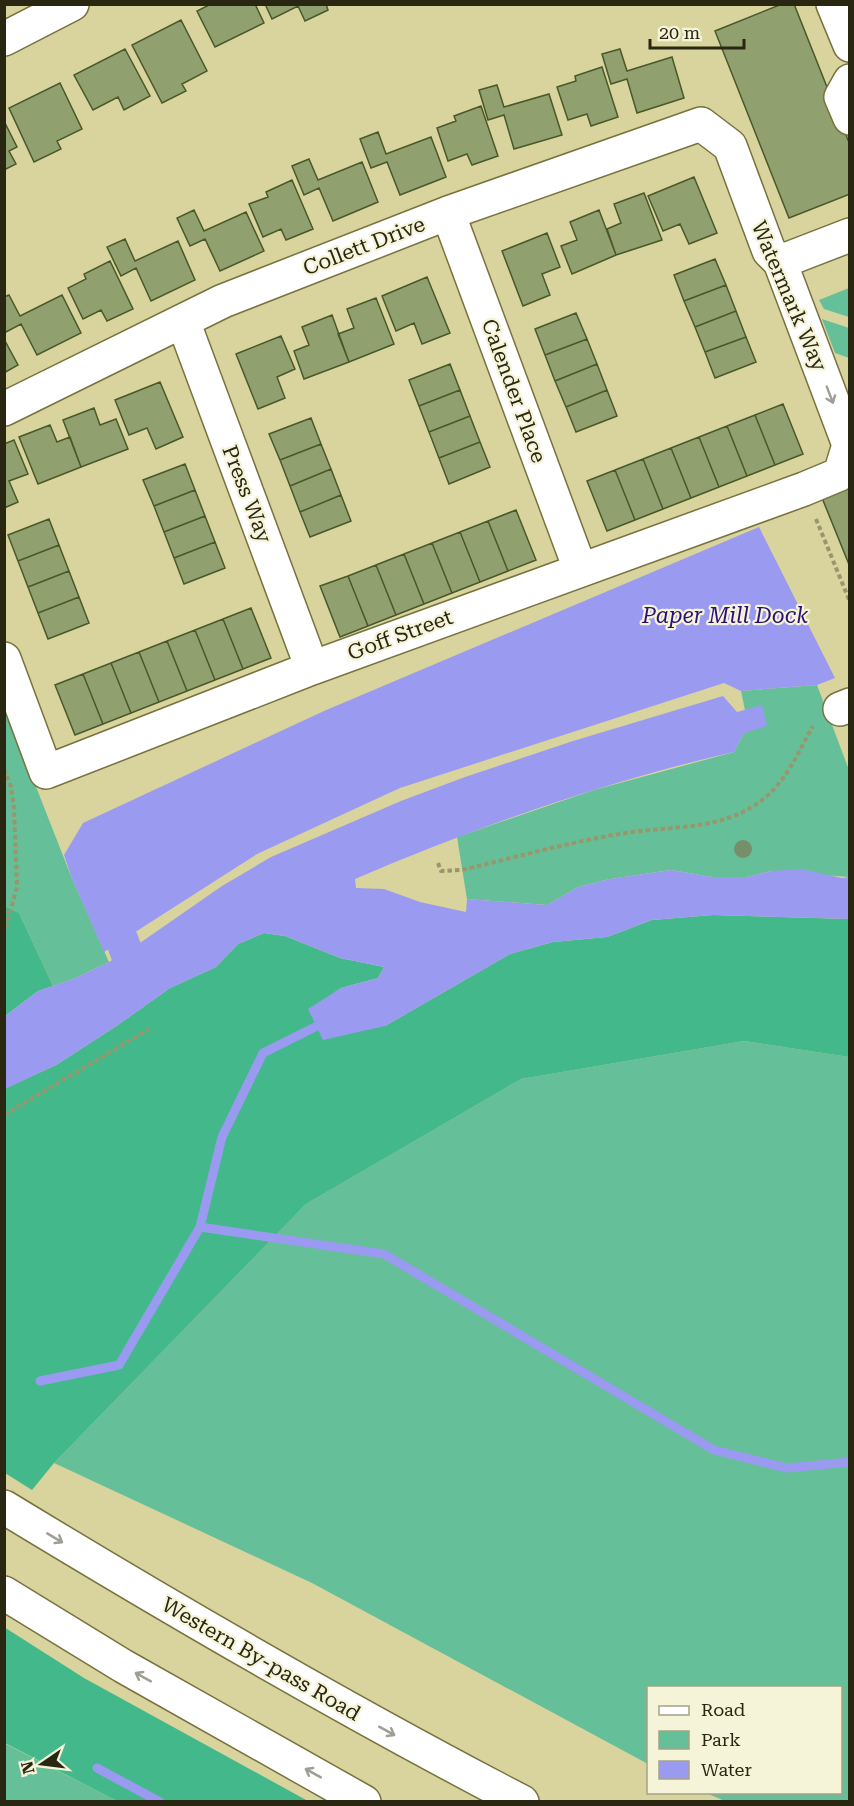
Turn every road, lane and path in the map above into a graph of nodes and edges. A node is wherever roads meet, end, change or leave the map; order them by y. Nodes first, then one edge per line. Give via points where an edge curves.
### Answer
1 (72, 4) edge
2 (833, 4) edge
3 (4, 39) edge
4 (849, 45) edge
5 (849, 81) edge
6 (849, 118) edge
7 (730, 146) joint
8 (448, 213) junction
9 (849, 235) edge
10 (780, 262) junction
11 (183, 321) junction
12 (4, 409) edge
13 (849, 445) edge
14 (804, 489) junction
15 (580, 569) junction
16 (849, 602) edge
17 (4, 659) edge
18 (312, 668) junction
19 (845, 707) edge
20 (4, 769) edge
21 (438, 863) dead end
22 (4, 934) edge
23 (149, 1029) dead end
24 (4, 1115) edge
25 (4, 1507) edge
26 (4, 1593) edge
27 (364, 1802) edge
28 (522, 1802) edge

1 - 3 main road
2 - 4 main road
5 - 6 main road via 841,97
7 - 8 main road, Collett Drive via 701,124
7 - 10 main road, Watermark Way via 769,251
8 - 11 main road, Collett Drive via 223,301
8 - 15 main road, Calender Place
9 - 10 main road
10 -> 13 main road, Watermark Way
11 - 12 main road, Collett Drive
11 - 18 main road, Press Way
13 - 14 main road, Goff Street via 840,474
14 - 15 main road, Goff Street
14 - 16 path
15 - 18 main road, Goff Street
17 - 18 main road, Goff Street via 46,772
19 - 21 path via 819,716 785,778 762,800 713,824 615,834 462,870 441,871
20 - 22 path via 14,808 17,887
23 - 24 path
25 -> 28 main road, Western By-pass Road via 220,1636
27 -> 26 main road via 123,1666

